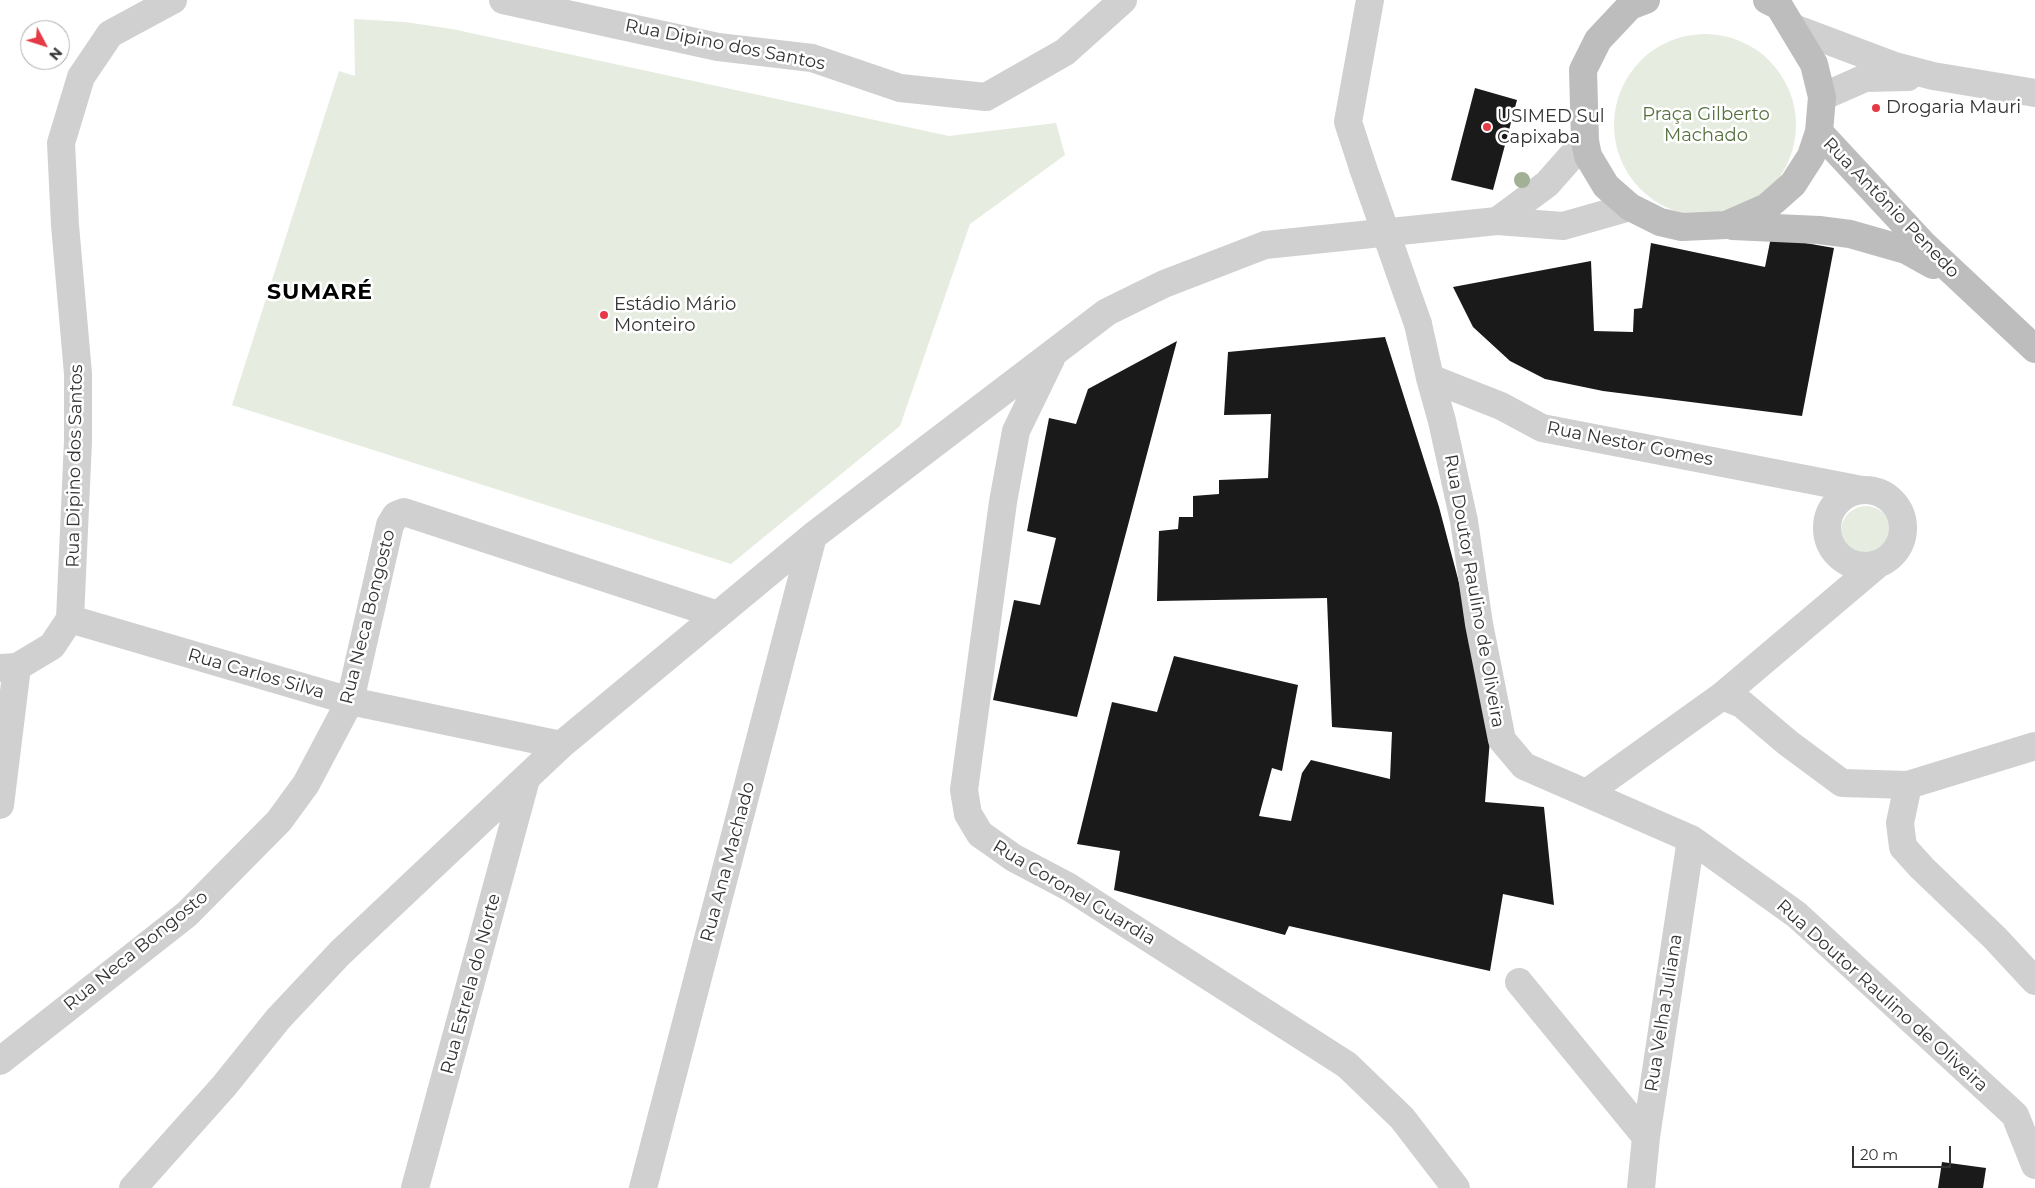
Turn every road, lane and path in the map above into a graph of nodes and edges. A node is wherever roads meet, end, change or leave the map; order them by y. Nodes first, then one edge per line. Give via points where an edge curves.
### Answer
1 (173, 0) edge
2 (503, 0) edge
3 (1123, 0) edge
4 (1370, 0) edge
5 (1611, 0) edge
6 (1646, 0) edge
7 (1781, 9) edge
8 (1598, 40) junction
9 (1933, 76) junction
10 (2035, 93) edge
11 (1822, 97) junction
12 (1818, 132) junction
13 (1584, 141) junction
14 (1630, 207) junction
15 (1497, 221) junction
16 (1726, 225) junction
17 (1962, 282) junction
18 (2035, 349) edge
19 (1053, 354) junction
20 (1430, 378) junction
21 (1862, 490) junction
22 (813, 536) junction
23 (1878, 564) junction
24 (718, 615) junction
25 (70, 619) junction
26 (8, 668) edge
27 (1722, 696) junction
28 (350, 701) junction
29 (561, 745) junction
30 (2035, 746) edge
31 (526, 779) junction
32 (1908, 785) junction
33 (1588, 792) junction
34 (0, 805) edge
35 (1691, 839) junction
36 (2035, 981) edge
37 (1519, 982) dead end
38 (0, 1061) edge
39 (1646, 1137) junction
40 (2035, 1165) edge
41 (133, 1188) edge
42 (415, 1188) edge
43 (643, 1188) edge
44 (1456, 1188) edge
45 (1641, 1188) edge

1 - 25 street, Rua Dipino dos Santos via 110,34 80,77 61,143 78,374
2 - 3 street, Rua Dipino dos Santos via 718,46 812,58 900,88 986,97 1066,52
4 - 20 street, bridge via 1348,122 1418,324
5 - 8 main road
6 - 8 main road via 1630,6
7 - 9 street via 1895,66
7 - 11 main road via 1814,64
8 - 13 main road via 1583,70
9 - 10 street
9 - 11 street via 1865,78
11 - 12 main road
12 - 16 main road via 1811,156 1793,184 1768,207
12 - 17 main road, Rua Antônio Penedo
13 - 14 main road via 1588,156 1606,186
13 - 15 street via 1547,184
14 - 15 street via 1563,226
14 - 16 main road via 1660,222 1682,228
15 - 19 street via 1265,245 1164,284 1107,312
16 - 17 main road, Rua Antônio Penedo via 1850,234 1906,250
17 - 18 main road
19 - 22 street
19 - 44 street, Rua Coronel Guardia via 1016,431 1003,502 964,790 968,814 980,834 1014,858 1069,888 1347,1065 1402,1118
20 - 21 street, Rua Nestor Gomes via 1500,406 1542,428
20 - 33 street, Rua Doutor Raulino de Oliveira via 1464,521 1479,624 1502,740 1524,766
21 - 23 street via 1883,494 1898,508 1902,518 1903,534 1898,547
21 - 23 street via 1846,495 1834,505 1828,520 1829,543 1837,554 1856,566
22 - 24 street
22 - 43 street, Rua Ana Machado
23 - 27 street
24 - 28 street, Rua Neca Bongosto via 404,512 396,515 390,525
24 - 29 street
25 - 26 street via 52,646
25 - 28 street, Rua Carlos Silva
26 - 34 street
27 - 32 street via 1742,704 1842,783
27 - 33 street
28 - 29 street, Rua Carlos Silva
28 - 38 street, Rua Neca Bongosto via 306,784 280,821 187,914
29 - 31 street
30 - 32 street
31 - 41 street via 340,953 278,1019 224,1086
31 - 42 street, Rua Estrela do Norte
32 - 36 street via 1900,823 1903,848
33 - 35 street, Rua Doutor Raulino de Oliveira
35 - 39 street, Rua Velha Juliana
35 - 40 street, Rua Doutor Raulino de Oliveira via 1797,915 2015,1115
37 - 39 street
39 - 45 street, Rua Velha Juliana

